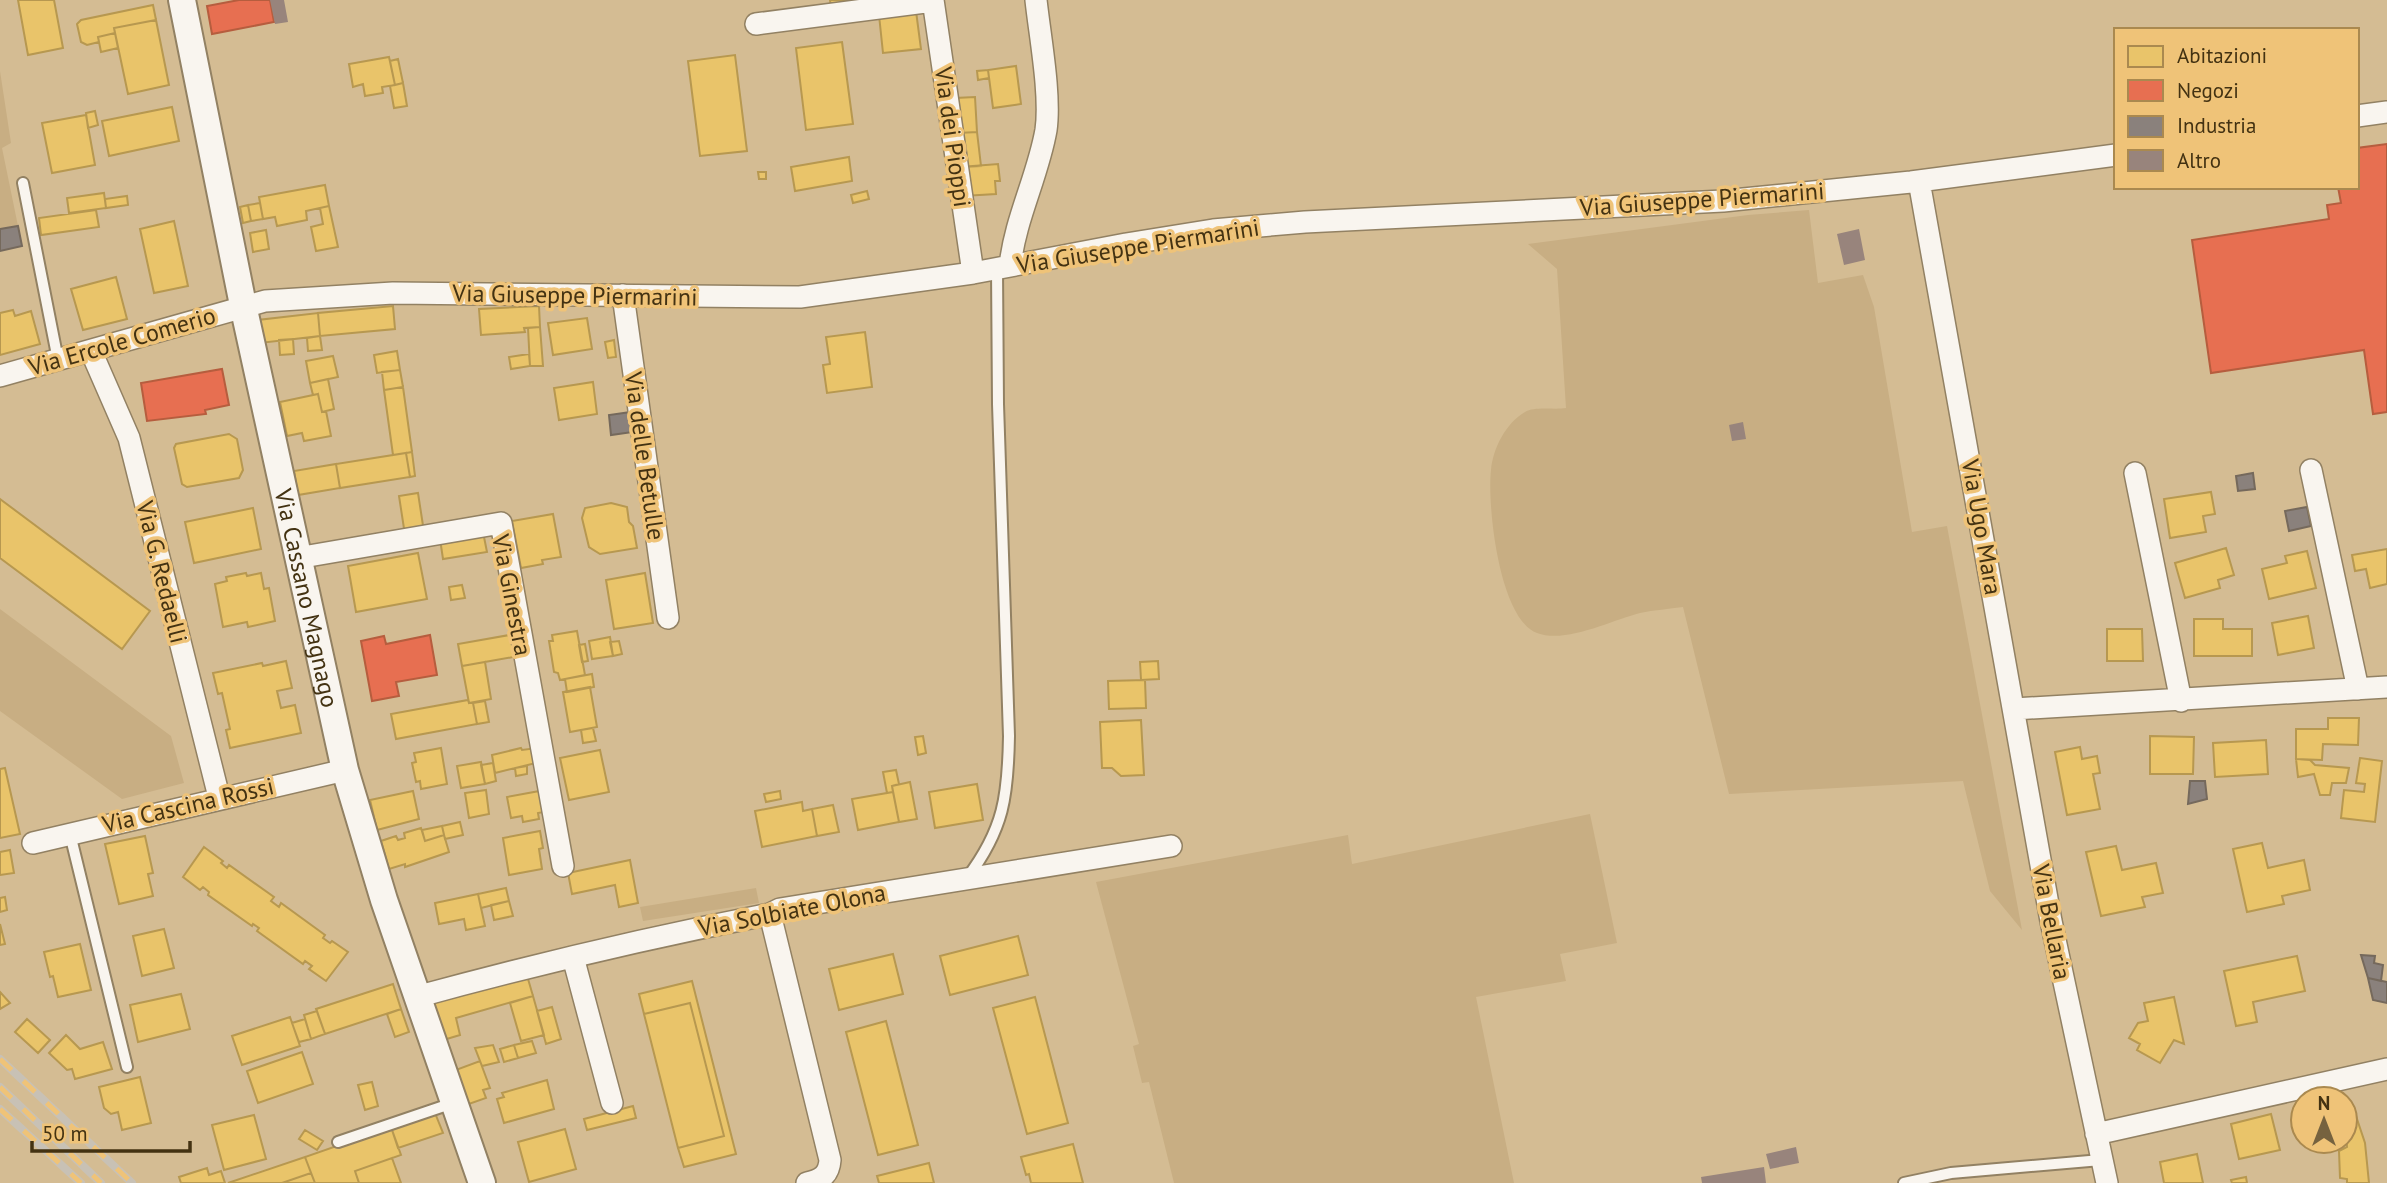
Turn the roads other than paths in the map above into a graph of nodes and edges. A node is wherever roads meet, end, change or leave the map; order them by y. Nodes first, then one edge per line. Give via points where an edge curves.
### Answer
1 (183, 0) edge
2 (1036, 0) edge
3 (933, 1) edge
4 (756, 24) dead end
5 (2387, 111) edge
6 (2359, 117) edge
7 (2114, 155) edge
8 (1919, 181) junction
9 (23, 183) dead end
10 (1004, 267) junction
11 (973, 274) junction
12 (623, 295) junction
13 (243, 305) junction
14 (91, 351) junction
15 (58, 360) junction
16 (0, 376) edge
17 (2311, 470) dead end
18 (2135, 473) dead end
19 (297, 558) junction
20 (668, 618) dead end
21 (2387, 687) edge
22 (2358, 689) junction
23 (2181, 701) junction
24 (2014, 709) junction
25 (345, 770) junction
26 (219, 797) junction
27 (70, 834) junction
28 (33, 843) dead end
29 (1171, 846) dead end
30 (563, 866) dead end
31 (966, 879) junction
32 (770, 914) junction
33 (573, 957) junction
34 (416, 997) junction
35 (127, 1067) dead end
36 (2387, 1069) edge
37 (453, 1103) junction
38 (612, 1103) dead end
39 (2096, 1134) junction
40 (338, 1142) dead end
41 (2101, 1160) junction
42 (482, 1183) edge
43 (807, 1183) edge
44 (1904, 1183) edge
45 (2107, 1183) edge

1 - 13 street, Via Cassano Magnago
2 - 10 street via 1047,119
3 - 4 street, Via dei Pioppi
3 - 11 street, Via dei Pioppi
5 - 6 street
7 - 8 street, Via Giuseppe Piermarini
8 - 10 street, Via Giuseppe Piermarini via 1723,201 1260,226 1179,234
8 - 24 street, Via Ugo Mara
9 - 15 lane
10 - 11 street, Via Giuseppe Piermarini
10 - 31 lane via 999,430 1008,775 993,839
11 - 12 street, Via Giuseppe Piermarini via 800,297
12 - 13 street, Via Giuseppe Piermarini via 393,293
12 - 20 street, Via delle Betulle
13 - 14 street, Via Ercole Comerio
13 - 19 street, Via Cassano Magnago
14 - 15 street, Via Ercole Comerio
14 - 26 street, Via G. Redaelli via 128,438
15 - 16 street, Via Ercole Comerio
17 - 22 street
18 - 23 street
19 - 25 street, Via Cassano Magnago
19 - 30 street, Via Ginestra via 500,523
21 - 22 street
22 - 23 street
23 - 24 street
24 - 39 street, Via Bellaria
25 - 26 street, Via Cascina Rossi
25 - 34 street, Via Cassano Magnago
26 - 27 street, Via Cascina Rossi
27 - 28 street, Via Cascina Rossi
27 - 35 lane
29 - 31 street, Via Solbiate Olona
31 - 32 street, Via Solbiate Olona
32 - 33 street, Via Solbiate Olona
32 - 43 street via 830,1160 826,1174
33 - 34 street, Via Solbiate Olona
33 - 38 street
34 - 37 street, Via Cassano Magnago
36 - 39 street
37 - 40 lane
37 - 42 street, Via Cassano Magnago
39 - 41 street, Via Bellaria
41 - 44 lane via 1951,1173
41 - 45 street, Via Bellaria

